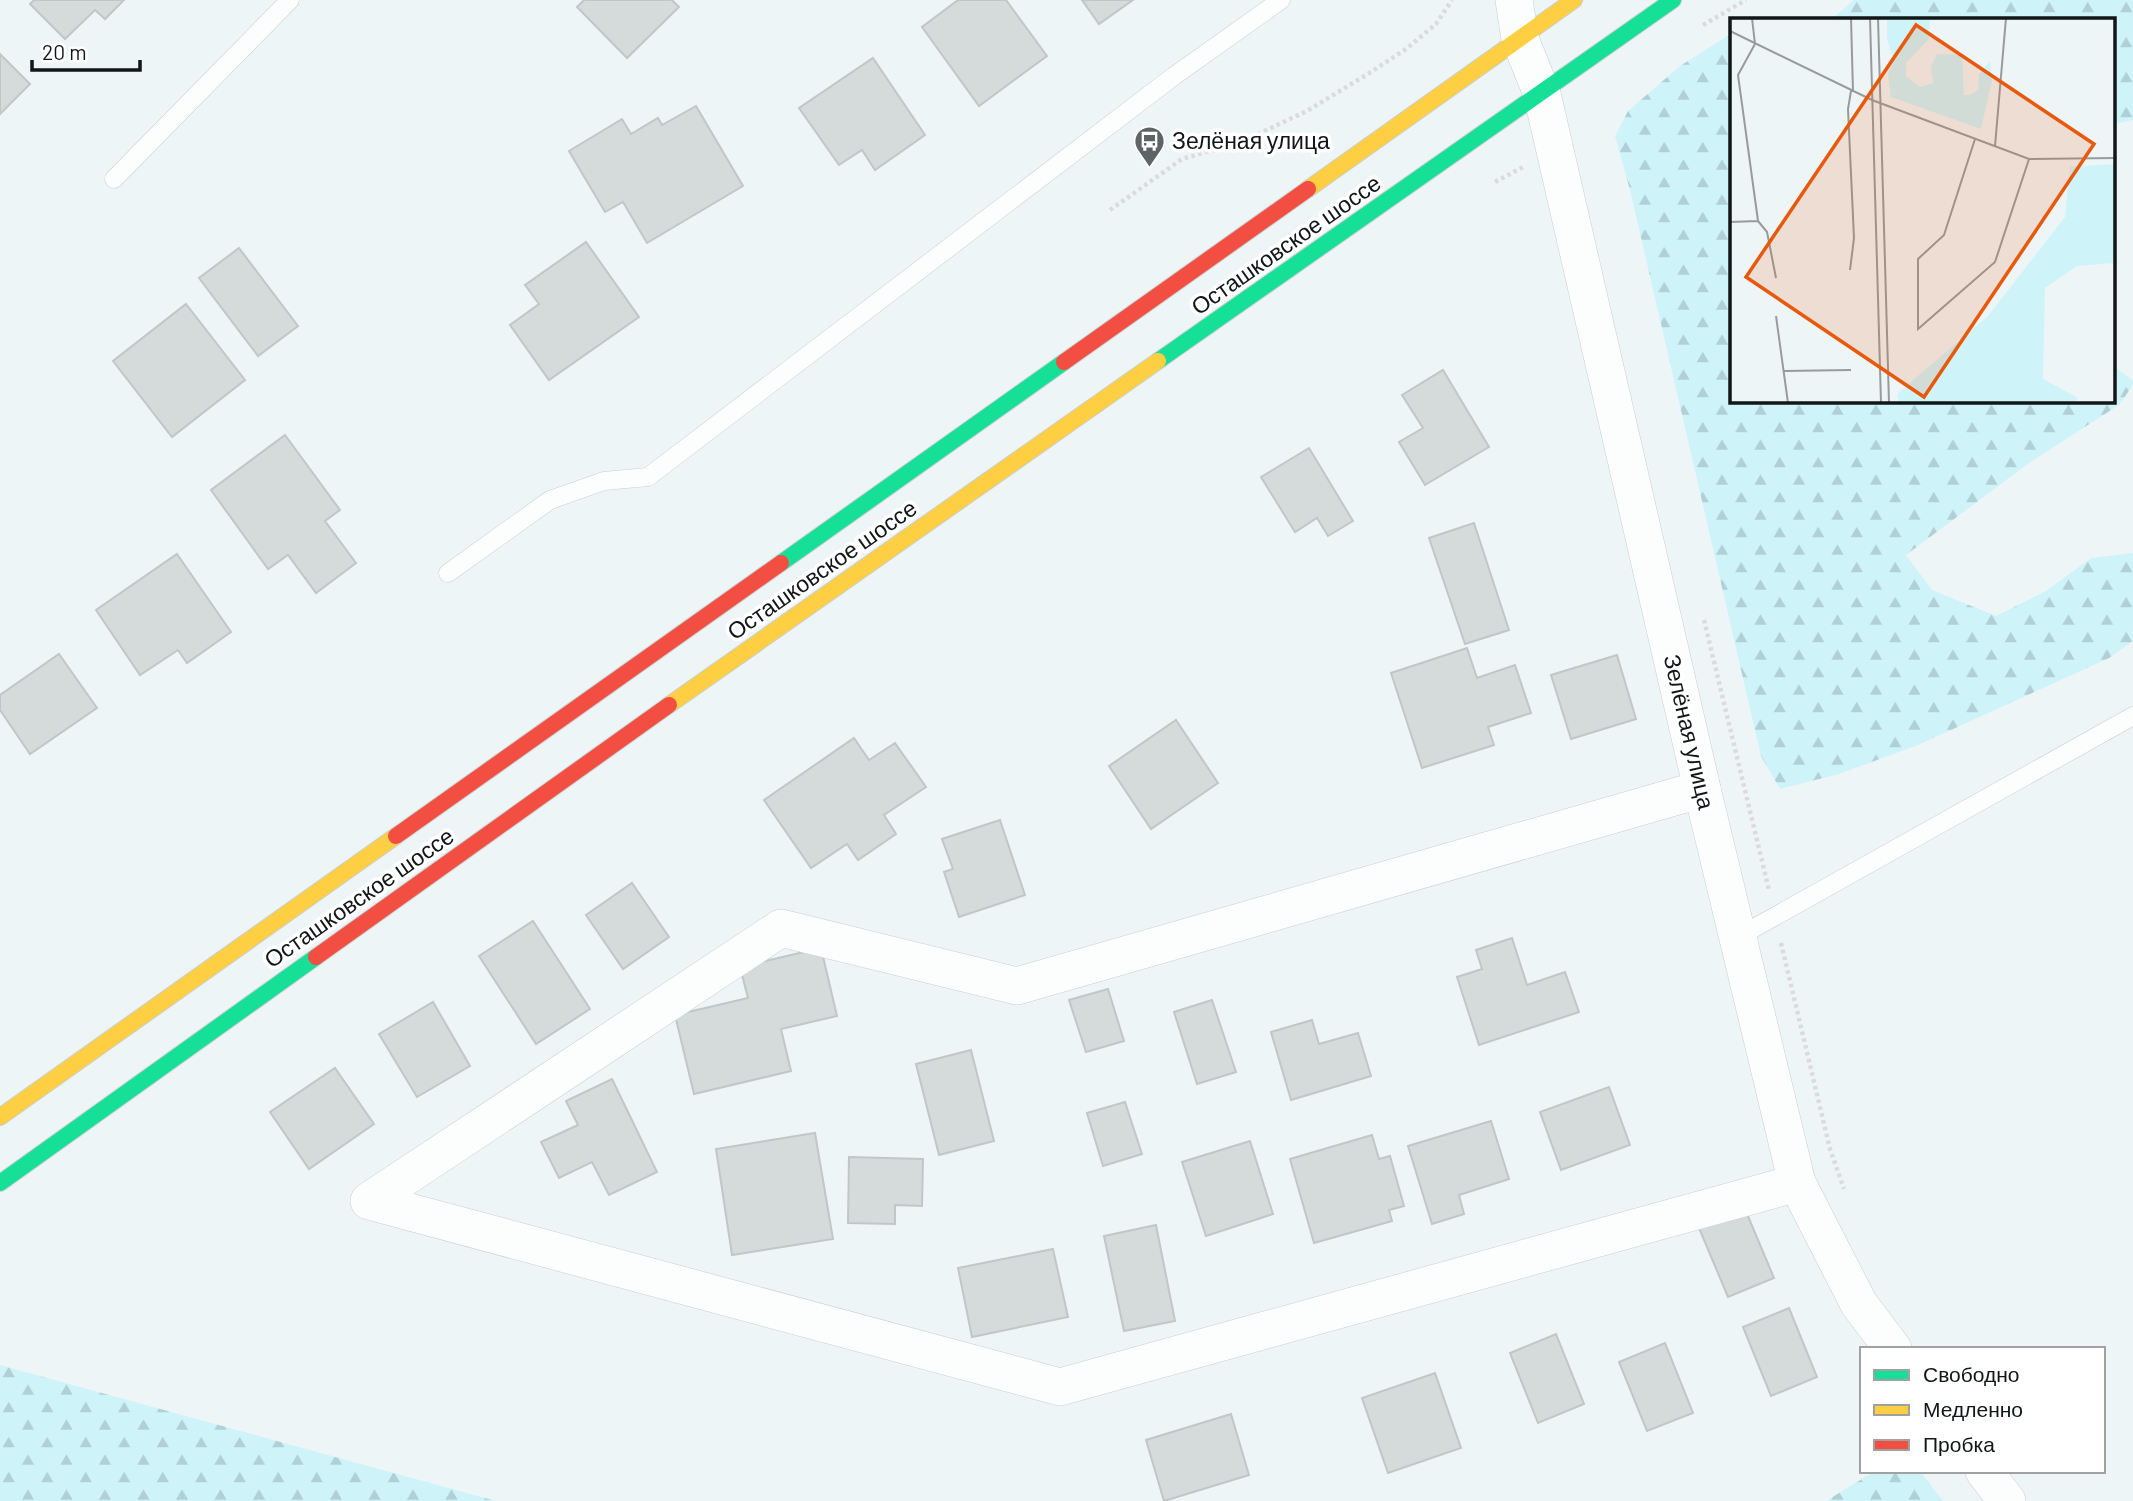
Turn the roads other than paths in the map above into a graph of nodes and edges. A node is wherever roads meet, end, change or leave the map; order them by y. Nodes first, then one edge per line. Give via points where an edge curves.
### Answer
1 (290, 0) edge
2 (1281, 0) edge
3 (1514, 0) edge
4 (1574, 0) edge
5 (1673, 0) edge
6 (1520, 39) junction
7 (1542, 94) junction
8 (114, 179) dead end
9 (448, 573) dead end
10 (2133, 716) edge
11 (1702, 789) junction
12 (1738, 937) junction
13 (0, 1117) edge
14 (0, 1182) edge
15 (1797, 1183) junction
16 (1891, 1347) edge
17 (1986, 1473) edge
18 (2007, 1501) edge

1 - 8 lane
2 - 9 lane via 1174,76 648,477 604,481 550,500
3 - 6 street, Зелёная улица
4 - 6 main road, Осташковское шоссе
5 - 7 main road, Осташковское шоссе
6 - 7 street, Зелёная улица
6 - 13 main road, Осташковское шоссе
7 - 11 street, Зелёная улица
7 - 14 main road, Осташковское шоссе via 667,706
10 - 12 lane
11 - 12 street, Зелёная улица
11 - 15 street via 1017,986 780,928 369,1201 1060,1387
12 - 15 street, Зелёная улица
15 - 16 street, Зелёная улица via 1859,1304
17 - 18 street

